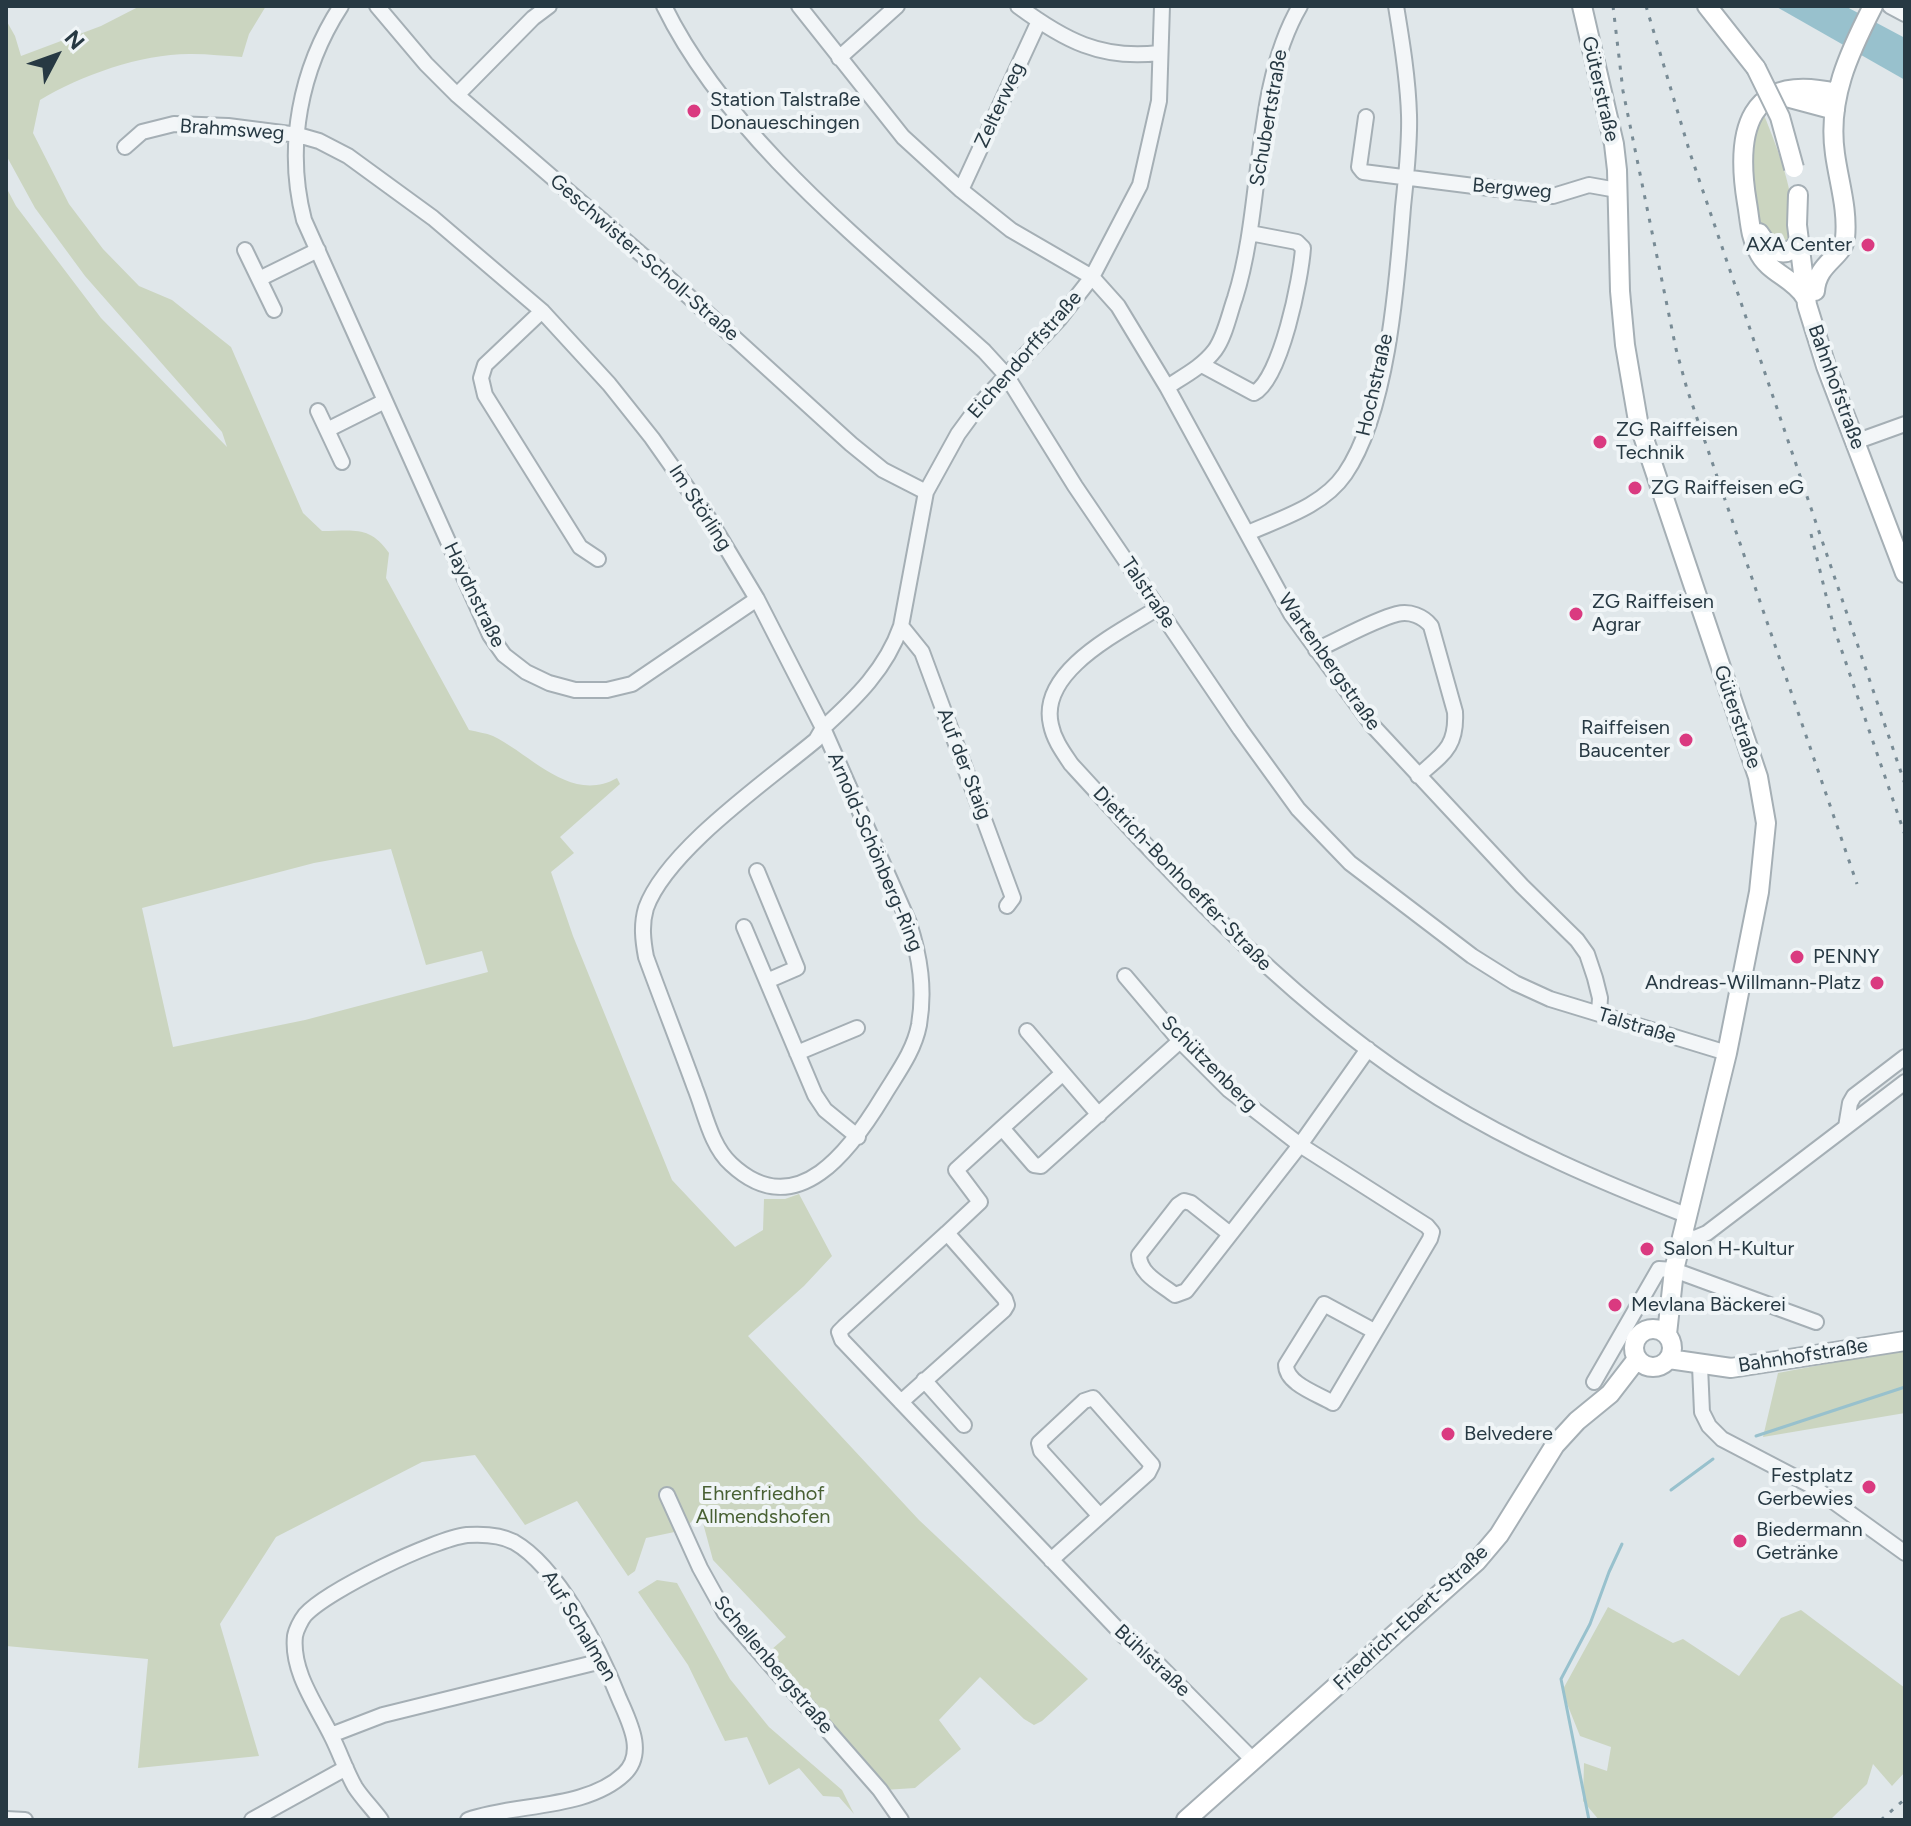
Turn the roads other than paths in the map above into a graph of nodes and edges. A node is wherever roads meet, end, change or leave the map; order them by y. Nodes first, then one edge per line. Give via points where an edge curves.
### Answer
1 (341, 6) edge
2 (377, 6) edge
3 (549, 6) edge
4 (664, 6) edge
5 (799, 6) edge
6 (897, 6) edge
7 (1018, 6) edge
8 (1162, 6) edge
9 (1300, 6) edge
10 (1396, 6) edge
11 (1582, 6) edge
12 (1707, 6) edge
13 (1873, 6) edge
14 (1890, 6) edge
15 (1905, 14) edge
16 (1039, 21) junction
17 (1159, 53) junction
18 (1847, 57) junction
19 (839, 58) junction
20 (1808, 87) junction
21 (1778, 94) junction
22 (457, 95) junction
23 (1836, 101) junction
24 (1366, 117) dead end
25 (298, 135) junction
26 (125, 147) dead end
27 (1406, 177) junction
28 (961, 190) junction
29 (1617, 190) junction
30 (1748, 209) junction
31 (1250, 233) junction
32 (1845, 237) junction
33 (1803, 246) junction
34 (245, 250) dead end
35 (318, 250) junction
36 (1092, 277) junction
37 (259, 279) junction
38 (1810, 296) junction
39 (274, 310) dead end
40 (542, 311) junction
41 (1202, 365) junction
42 (1006, 375) junction
43 (1167, 387) junction
44 (385, 401) junction
45 (318, 411) dead end
46 (1905, 424) edge
47 (327, 430) junction
48 (1860, 440) junction
49 (342, 462) dead end
50 (926, 492) junction
51 (1248, 533) junction
52 (1905, 547) edge
53 (598, 559) dead end
54 (1905, 573) edge
55 (757, 599) junction
56 (1158, 608) junction
57 (901, 626) junction
58 (1316, 650) junction
59 (823, 728) junction
60 (1418, 776) junction
61 (757, 871) dead end
62 (1007, 906) dead end
63 (744, 927) dead end
64 (1125, 976) dead end
65 (767, 981) junction
66 (1599, 1014) junction
67 (857, 1028) dead end
68 (1027, 1031) dead end
69 (1180, 1041) junction
70 (1368, 1049) junction
71 (797, 1053) junction
72 (1727, 1053) junction
73 (1905, 1057) edge
74 (1063, 1073) junction
75 (1905, 1082) edge
76 (1099, 1115) junction
77 (1846, 1127) junction
78 (1002, 1128) junction
79 (858, 1137) junction
80 (1300, 1145) junction
81 (1686, 1215) junction
82 (947, 1233) junction
83 (1230, 1234) junction
84 (1682, 1235) junction
85 (1674, 1270) junction
86 (1816, 1322) dead end
87 (1374, 1331) junction
88 (1665, 1341) junction
89 (1905, 1341) edge
90 (1644, 1363) junction
91 (1700, 1366) junction
92 (924, 1380) junction
93 (1594, 1382) dead end
94 (901, 1402) junction
95 (964, 1425) dead end
96 (667, 1495) dead end
97 (1099, 1515) junction
98 (1905, 1553) edge
99 (1051, 1560) junction
100 (602, 1661) junction
101 (331, 1735) junction
102 (1254, 1761) junction
103 (346, 1768) junction
104 (6, 1819) edge
105 (256, 1819) edge
106 (1188, 1819) edge
107 (25, 1820) edge
108 (381, 1820) edge
109 (468, 1820) edge
110 (901, 1820) edge

1 - 25 street, Haydnstraße via 313,56
2 - 22 street, Geschwister-Scholl-Straße
3 - 22 street
4 - 42 street, Talstraße via 714,85 792,178
5 - 19 street, Wartenbergstraße
6 - 19 street
7 - 16 street
8 - 17 street, Eichendorffstraße
9 - 31 street, Schubertstraße via 1285,35 1272,82
10 - 27 street, Hochstraße via 1409,117
11 - 29 main road, Güterstraße via 1614,144
12 - 33 main road, Bahnhofstraße, bridge via 1756,68 1780,117 1794,168
13 - 18 main road
14 - 15 street
16 - 17 street via 1085,47 1112,54
16 - 28 street, Zelterweg
17 - 36 street, Eichendorffstraße via 1159,101 1140,185
18 - 20 main road via 1825,80
18 - 23 main road
19 - 28 street, Wartenbergstraße via 903,137
20 - 21 main road
20 - 23 main road
21 - 23 main road
21 - 30 main road via 1757,107 1745,133
22 - 50 street, Geschwister-Scholl-Straße via 851,444 883,470
23 - 32 main road via 1833,135 1846,211
24 - 27 street via 1359,167 1363,172
25 - 26 street, Brahmsweg via 174,124 142,132
25 - 35 street, Haydnstraße via 297,194
25 - 40 street, Im Störling via 348,156 433,218
27 - 29 street, Bergweg via 1553,196 1589,185
27 - 51 street, Hochstraße via 1384,362 1361,446 1344,476 1312,506
28 - 36 street, Wartenbergstraße via 1011,230
29 - 72 main road, Güterstraße via 1621,305 1638,421 1763,796 1766,823 1759,892
30 - 33 main road via 1773,251 1782,254
30 - 38 main road via 1751,232 1766,264
31 - 41 street, Schubertstraße via 1230,314 1217,347
31 - 41 street via 1297,242 1303,248 1290,324 1265,383 1254,393
32 - 33 main road via 1827,249
32 - 38 main road
33 - 38 main road, Bahnhofstraße
34 - 37 street
35 - 37 street
35 - 44 street, Haydnstraße
36 - 42 street, Eichendorffstraße
36 - 43 street, Wartenbergstraße via 1118,306
37 - 39 street
38 - 48 main road, Bahnhofstraße via 1817,339
40 - 53 street via 485,365 481,378 485,395 580,547
40 - 55 street, Im Störling via 662,451
41 - 43 street, Schubertstraße
42 - 50 street, Eichendorffstraße via 958,434
42 - 56 street, Talstraße
43 - 51 street, Wartenbergstraße
44 - 47 street
44 - 55 street, Haydnstraße via 490,635 526,672 575,690 632,684
45 - 47 street
46 - 48 street
47 - 49 street
48 - 52 main road, Bahnhofstraße
48 - 54 main road, Bahnhofstraße
50 - 57 street, Eichendorffstraße
51 - 58 street, Wartenbergstraße
55 - 59 street, Im Störling
56 - 66 street, Talstraße via 1298,809 1350,863 1515,983
56 - 70 street, Dietrich-Bonhoeffer-Straße via 1095,648 1059,683 1050,702 1058,744 1187,891 1272,972
57 - 59 street, Eichendorffstraße via 869,682
57 - 62 street, Auf der Staig via 922,652 1013,898
58 - 60 street, Wartenbergstraße
58 - 60 street via 1399,613 1414,614 1431,626 1456,725 1449,748
59 - 79 street, Arnold-Schönberg-Ring via 920,955 923,992 913,1049
59 - 79 street, Arnold-Schönberg-Ring via 816,740 675,862 656,886 642,931 646,957 728,1162 746,1177 783,1188 820,1174
60 - 66 street, Wartenbergstraße via 1577,940 1595,978
61 - 65 street via 797,968
63 - 65 street
64 - 69 street, Schützenberg
65 - 71 street
66 - 72 street, Talstraße
67 - 71 street
68 - 74 street
69 - 76 street
69 - 80 street, Schützenberg via 1229,1090
70 - 80 street
70 - 81 street, Dietrich-Bonhoeffer-Straße via 1486,1125 1601,1182
71 - 79 street via 825,1110
72 - 81 main road, Güterstraße
73 - 77 street via 1854,1096
74 - 76 street
74 - 78 street
75 - 77 street
76 - 78 street via 1041,1166 1034,1165
77 - 84 street via 1707,1233 1695,1238
78 - 82 street, Bühlstraße via 956,1170 980,1202
80 - 83 street
80 - 87 street, Schützenberg via 1432,1232
81 - 84 main road, Güterstraße
82 - 92 street via 1007,1305
82 - 94 street, Bühlstraße via 839,1332
83 - 83 street via 1181,1295 1139,1263 1139,1255 1184,1201
84 - 85 main road, Güterstraße
85 - 86 street
85 - 88 main road, Güterstraße
85 - 93 street via 1659,1269
87 - 87 street via 1333,1403 1286,1372 1324,1304
88 - 90 main road via 1658,1366
88 - 90 main road, Güterstraße via 1646,1329 1636,1338 1634,1345
88 - 91 main road, Bahnhofstraße
89 - 91 main road, Bahnhofstraße via 1731,1368
90 - 102 main road, Friedrich-Ebert-Straße via 1555,1445 1477,1561
91 - 98 street via 1702,1412 1722,1439 1812,1486
92 - 94 street
92 - 95 street
94 - 99 street, Bühlstraße
96 - 110 street, Schellenbergstraße via 725,1613
97 - 97 street via 1039,1443 1093,1398 1152,1465
97 - 99 street
99 - 102 street, Bühlstraße
100 - 101 street via 383,1715
100 - 101 street, Auf Schalmen via 536,1557 493,1535 449,1539 401,1558 304,1616 295,1633 295,1653
100 - 109 street, Auf Schalmen via 636,1743 627,1772 589,1793
101 - 103 street, Auf Schalmen
102 - 106 main road, Friedrich-Ebert-Straße
103 - 105 street
103 - 108 street, Auf Schalmen
104 - 107 street

